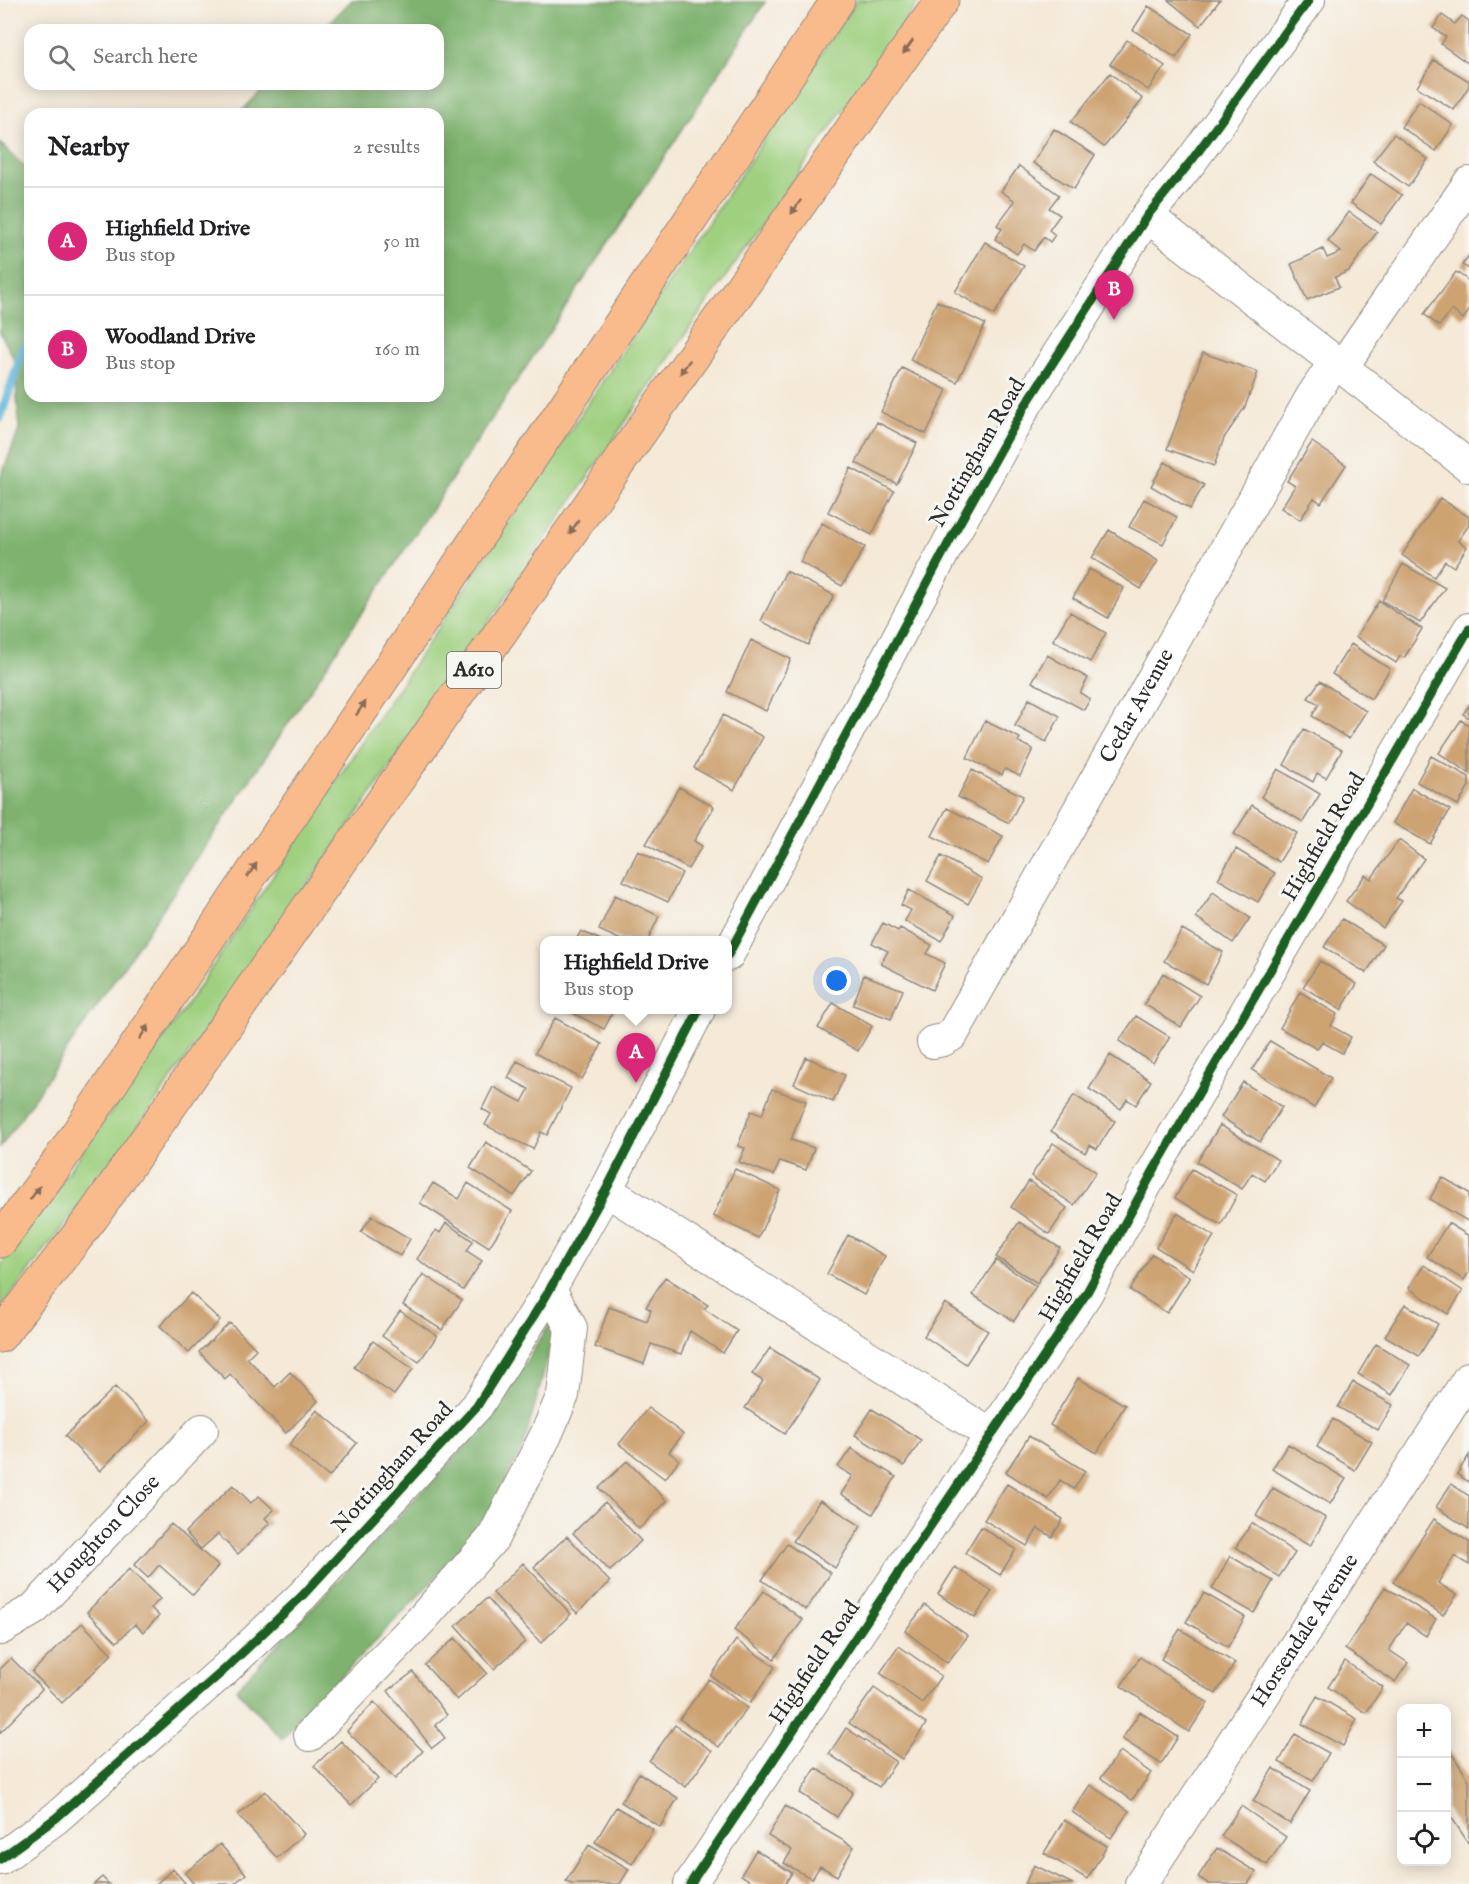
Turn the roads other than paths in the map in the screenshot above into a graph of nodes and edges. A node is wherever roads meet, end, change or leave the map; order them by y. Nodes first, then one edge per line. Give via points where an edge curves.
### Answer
1 (838, 0) edge
2 (942, 0) edge
3 (1310, 0) edge
4 (1469, 183) edge
5 (1147, 216) junction
6 (1339, 365) junction
7 (1469, 466) edge
8 (1469, 629) edge
9 (732, 948) edge
10 (697, 1014) edge
11 (933, 1042) dead end
12 (606, 1190) junction
13 (0, 1240) edge
14 (550, 1289) junction
15 (0, 1336) edge
16 (1469, 1378) edge
17 (202, 1430) dead end
18 (991, 1435) junction
19 (0, 1629) edge
20 (310, 1736) dead end
21 (0, 1859) edge
22 (690, 1884) edge
23 (1141, 1884) edge

13 -> 1 highway via 65,1151
2 -> 15 highway, A610 via 107,1196
3 - 5 street, Nottingham Road
4 - 6 street, Cedar Avenue
5 - 6 street
5 - 9 street, Nottingham Road via 1014,427 943,552
6 - 7 street
6 - 11 street, Cedar Avenue via 1294,429 952,1035
8 - 18 street, Highfield Road via 1161,1157 1086,1294
10 - 12 street, Nottingham Road
12 - 14 street, Nottingham Road
12 - 18 street
14 - 20 street via 571,1328 563,1395 493,1538
14 - 21 street, Nottingham Road via 477,1406 302,1596 56,1818
16 - 23 street, Horsendale Avenue
17 - 19 street, Houghton Close via 34,1609
18 - 22 street, Highfield Road

